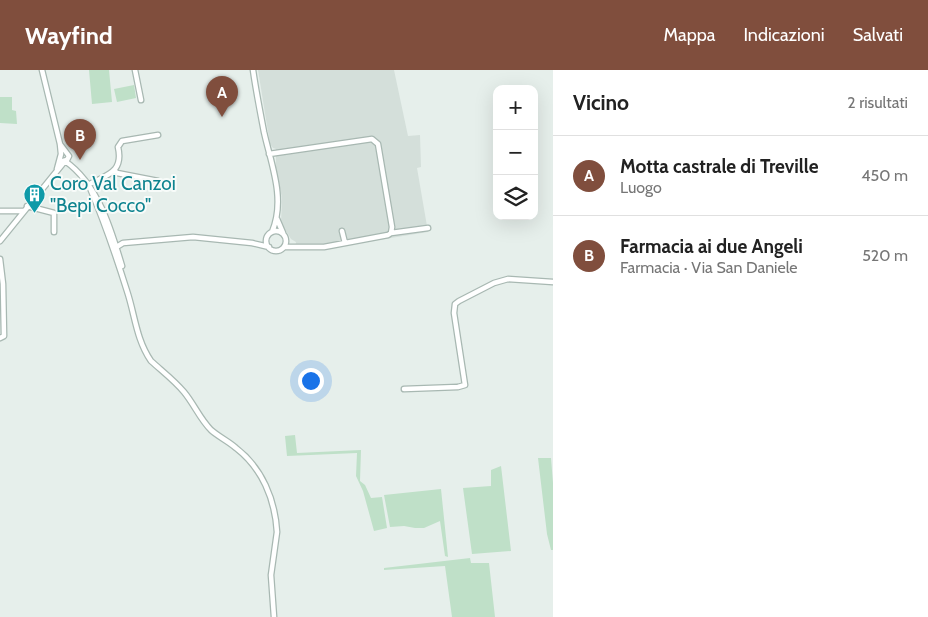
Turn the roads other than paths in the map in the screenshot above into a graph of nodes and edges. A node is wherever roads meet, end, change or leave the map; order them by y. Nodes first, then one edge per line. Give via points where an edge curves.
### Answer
1 (42, 70) edge
2 (135, 70) edge
3 (253, 70) edge
4 (141, 100) dead end
5 (158, 135) dead end
6 (268, 154) junction
7 (64, 157) junction
8 (115, 171) junction
9 (158, 181) dead end
10 (89, 187) junction
11 (27, 206) junction
12 (0, 211) edge
13 (23, 211) junction
14 (277, 219) junction
15 (428, 228) dead end
16 (342, 231) dead end
17 (54, 232) dead end
18 (272, 232) junction
19 (107, 233) junction
20 (283, 233) junction
21 (391, 233) junction
22 (113, 237) junction
23 (267, 238) junction
24 (286, 239) junction
25 (0, 241) edge
26 (252, 243) junction
27 (345, 243) junction
28 (123, 245) junction
29 (299, 246) junction
30 (116, 247) junction
31 (284, 247) junction
32 (269, 248) junction
33 (118, 258) junction
34 (0, 259) edge
35 (553, 282) edge
36 (0, 338) edge
37 (404, 389) dead end
38 (274, 617) edge

1 - 7 street
2 - 4 street
3 - 6 street
5 - 8 street via 122,141
6 - 14 street via 277,188
6 - 21 street via 368,138 375,140 380,154
7 - 10 street
7 - 11 street
8 - 9 street
8 - 10 street
10 - 19 street
10 - 22 street via 97,196
11 - 13 street
11 - 17 street via 54,213
12 - 13 street
13 - 25 street
14 - 18 street
14 - 20 street
15 - 21 street
16 - 27 street
18 - 20 street
18 - 23 street
19 - 30 street
19 - 33 street
20 - 24 street
21 - 27 street
22 - 28 street
22 - 30 street
23 - 26 street
23 - 32 street
24 - 29 street
24 - 31 street
26 - 28 street via 192,237
26 - 32 street
27 - 29 street via 324,247
28 - 30 street
28 - 33 street
29 - 31 street
30 - 33 street
31 - 32 street via 278,250
33 - 38 street via 141,344 151,360 186,394 213,431 246,456 266,484 277,532 271,575
34 - 36 street via 4,336
35 - 37 street via 508,279 458,301 454,313 465,385

